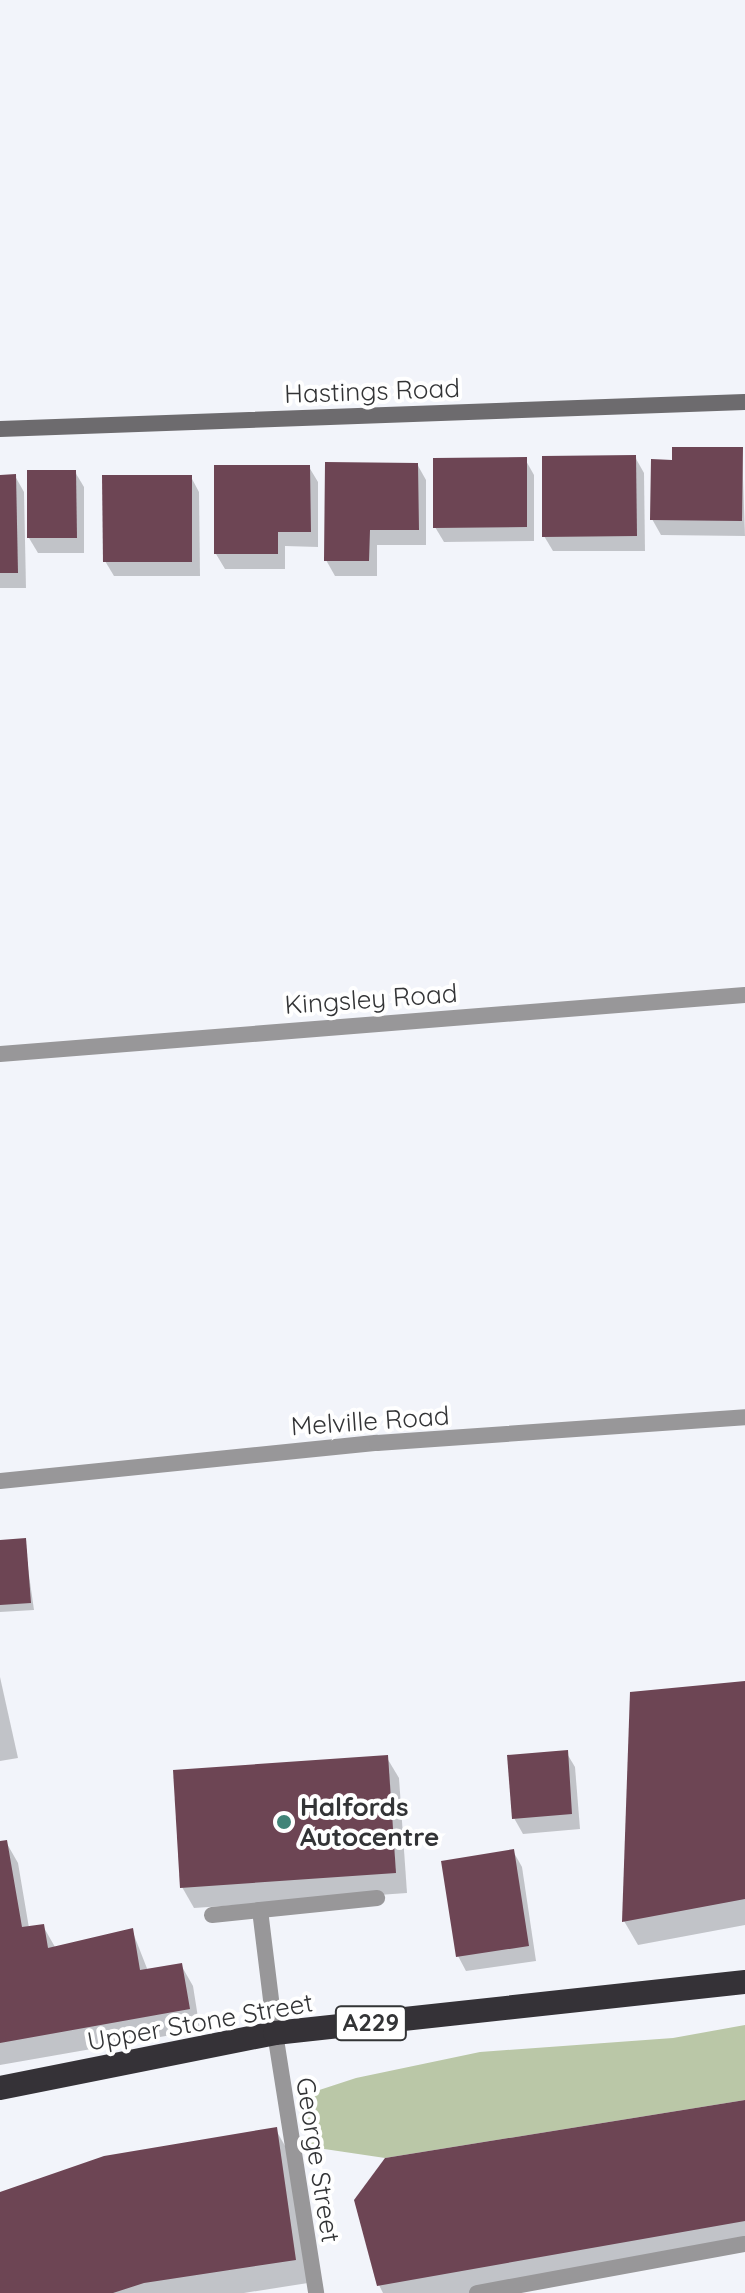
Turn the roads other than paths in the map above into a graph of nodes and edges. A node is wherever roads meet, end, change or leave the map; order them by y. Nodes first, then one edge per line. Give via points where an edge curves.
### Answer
1 (745, 402) edge
2 (0, 429) edge
3 (745, 995) edge
4 (0, 1054) edge
5 (745, 1417) edge
6 (0, 1481) edge
7 (377, 1898) dead end
8 (260, 1910) junction
9 (212, 1915) dead end
10 (745, 1982) edge
11 (275, 2033) junction
12 (0, 2088) edge
13 (745, 2244) edge
14 (316, 2293) edge
15 (477, 2293) edge

1 - 2 street, Hastings Road
3 - 4 street, Kingsley Road
5 - 6 street, Melville Road via 377,1443
7 - 8 street
8 - 9 street
8 - 11 street, George Street
10 - 11 highway, Upper Stone Street / A229
11 - 12 highway, Upper Stone Street / A229
11 - 14 street, George Street
13 - 15 street

